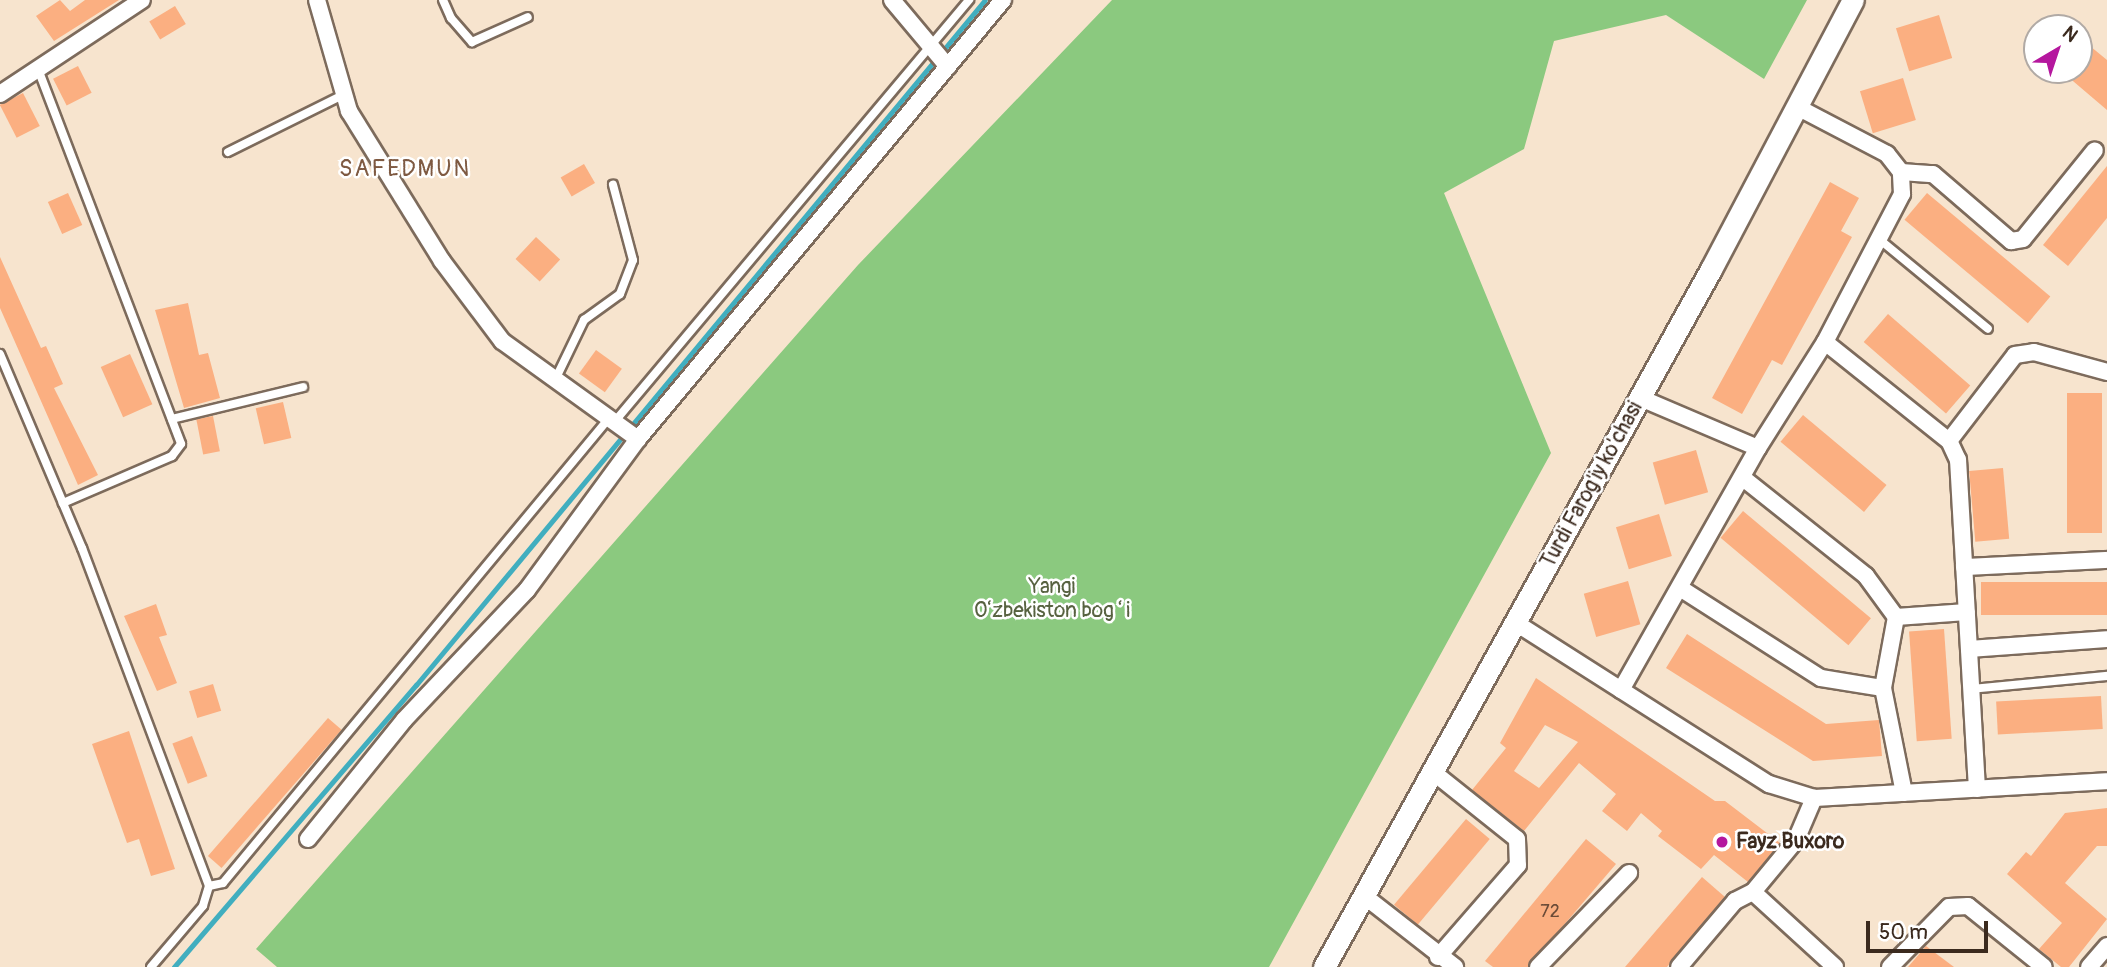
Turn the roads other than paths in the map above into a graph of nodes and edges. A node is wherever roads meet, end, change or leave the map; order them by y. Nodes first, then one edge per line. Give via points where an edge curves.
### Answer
1 (142, 0) edge
2 (317, 0) edge
3 (443, 0) edge
4 (892, 0) edge
5 (969, 0) edge
6 (1003, 0) edge
7 (1853, 0) edge
8 (528, 17) dead end
9 (939, 57) junction
10 (38, 69) junction
11 (0, 94) edge
12 (345, 94) junction
13 (1797, 107) junction
14 (2095, 150) dead end
15 (228, 152) dead end
16 (1901, 172) junction
17 (613, 185) dead end
18 (1877, 237) junction
19 (1988, 329) dead end
20 (1825, 342) junction
21 (0, 354) edge
22 (2107, 372) edge
23 (555, 380) junction
24 (303, 387) dead end
25 (1640, 398) junction
26 (172, 419) junction
27 (615, 420) junction
28 (638, 439) junction
29 (1950, 441) junction
30 (1758, 448) junction
31 (1743, 478) junction
32 (63, 503) junction
33 (2107, 560) edge
34 (1964, 567) junction
35 (1680, 588) junction
36 (1967, 612) junction
37 (1896, 617) junction
38 (1516, 623) junction
39 (2107, 639) edge
40 (1969, 649) junction
41 (2107, 676) edge
42 (1883, 688) junction
43 (1971, 688) junction
44 (1621, 690) junction
45 (1433, 772) junction
46 (2107, 782) edge
47 (1977, 789) junction
48 (1904, 793) junction
49 (1814, 798) junction
50 (308, 839) dead end
51 (1629, 873) dead end
52 (209, 886) junction
53 (1753, 892) junction
54 (1363, 895) junction
55 (2107, 946) edge
56 (1438, 957) junction
57 (1328, 965) edge
58 (151, 967) edge
59 (1455, 967) edge
60 (1538, 967) edge
61 (1679, 967) edge
62 (1835, 967) edge
63 (1890, 967) edge
64 (2044, 967) edge
65 (2089, 967) edge

1 - 10 street
2 - 12 street
3 - 8 lane via 451,18 472,42
4 - 9 street
5 - 9 lane
6 - 9 street
7 - 13 main road, Turdi Farog'iy ko'chasi
9 - 27 lane
9 - 28 street
10 - 11 street
10 - 26 lane
12 - 15 lane
12 - 23 street via 349,111 442,261 502,341
13 - 16 street via 1887,154
13 - 25 main road, Turdi Farog'iy ko'chasi
14 - 16 street via 2023,239 2011,241 1933,174
16 - 18 street via 1902,194
17 - 23 lane via 633,260 620,294 584,320
18 - 19 lane
18 - 20 street
20 - 29 street
20 - 30 street
21 - 32 lane
22 - 29 street via 2034,352 2015,355
23 - 27 street
24 - 26 lane
25 - 30 street
25 - 38 main road, Turdi Farog'iy ko'chasi
26 - 32 lane via 181,444 172,456
27 - 28 street
27 - 52 lane via 223,883
28 - 50 street via 527,590 404,720
29 - 34 street via 1958,460
30 - 31 street
31 - 35 street
31 - 37 street via 1866,576
32 - 52 lane
33 - 34 street
34 - 36 street
35 - 42 street via 1821,678
35 - 44 street
36 - 37 street
36 - 40 street
37 - 42 street
38 - 44 street
38 - 45 main road, Turdi Farog'iy ko'chasi
39 - 40 street
40 - 43 street
41 - 43 lane
42 - 48 street
43 - 47 street
44 - 49 street via 1769,784
45 - 54 main road, Turdi Farog'iy ko'chasi
45 - 56 street via 1517,839 1518,865
46 - 47 street
47 - 48 street
48 - 49 street
49 - 53 street via 1796,840
51 - 60 street
52 - 58 lane via 203,906
53 - 61 street via 1735,901
53 - 62 street
54 - 56 street
54 - 57 main road, Turdi Farog'iy ko'chasi
55 - 65 street
56 - 59 street
63 - 64 street via 1949,907 1968,906

